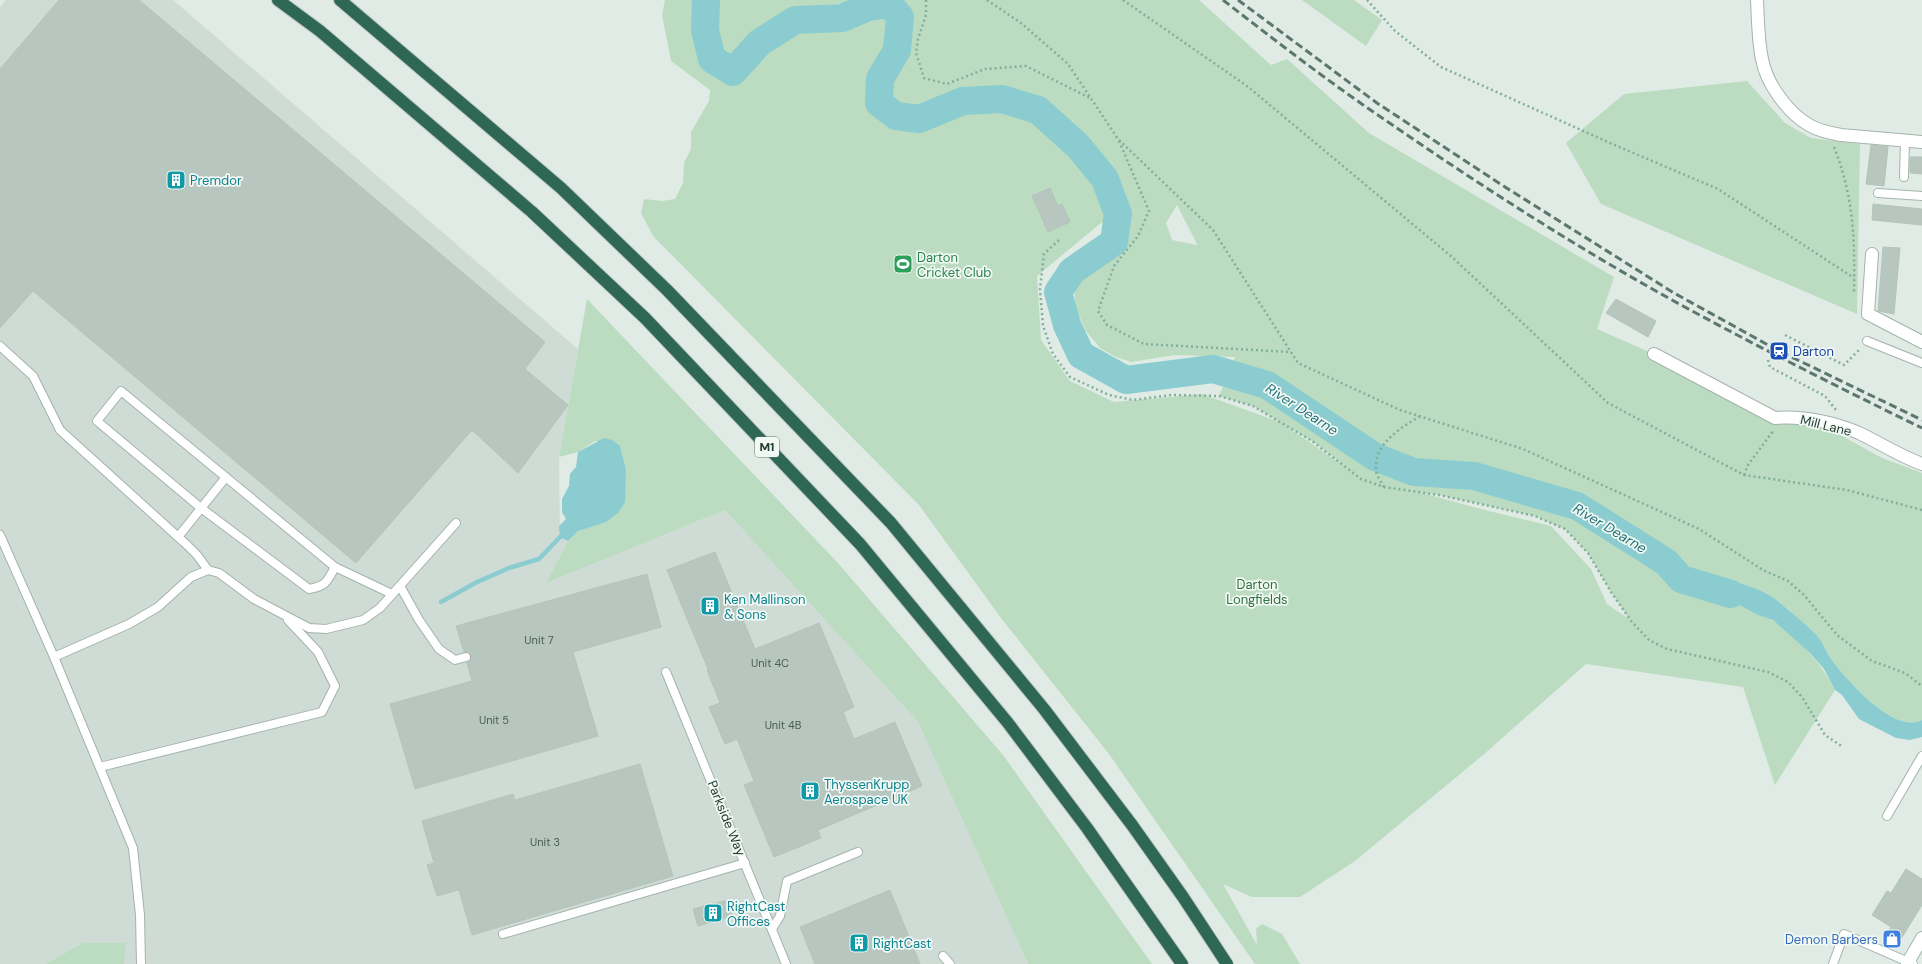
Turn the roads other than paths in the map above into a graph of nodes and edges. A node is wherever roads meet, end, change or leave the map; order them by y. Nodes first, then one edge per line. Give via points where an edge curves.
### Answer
1 (278, 0) edge
2 (340, 0) edge
3 (1757, 0) edge
4 (1905, 140) junction
5 (1922, 142) edge
6 (1904, 178) dead end
7 (1878, 193) dead end
8 (1922, 196) edge
9 (1872, 254) dead end
10 (1867, 341) road end
11 (1922, 342) edge
12 (0, 346) edge
13 (1662, 355) dead end
14 (1922, 363) edge
15 (1922, 464) edge
16 (226, 477) junction
17 (201, 508) junction
18 (456, 523) dead end
19 (0, 535) edge
20 (178, 537) junction
21 (335, 567) junction
22 (208, 570) junction
23 (400, 586) junction
24 (392, 594) junction
25 (285, 617) junction
26 (54, 657) junction
27 (466, 657) dead end
28 (666, 672) dead end
29 (1922, 756) edge
30 (100, 767) junction
31 (1887, 816) dead end
32 (858, 852) dead end
33 (746, 863) junction
34 (772, 929) junction
35 (503, 934) dead end
36 (1922, 938) edge
37 (943, 956) dead end
38 (1910, 963) edge
39 (142, 964) edge
40 (786, 964) edge
41 (950, 964) edge
42 (1182, 964) edge
43 (1226, 964) edge
44 (1833, 964) edge

1 - 42 highway, M1 via 320,31 538,218 644,318 860,544 1008,723 1087,828
2 - 43 highway via 566,193 667,290 891,523 1044,709 1127,819
3 - 4 street via 1762,60 1782,102 1808,125 1829,133
4 - 5 street
4 - 6 lane
7 - 8 lane
9 - 11 street via 1868,314
10 - 14 lane
12 - 20 lane via 33,376 60,430
13 - 15 street, Mill Lane via 1775,418 1814,420 1858,433
16 - 17 lane
16 - 17 lane via 121,391 97,421
16 - 21 lane
17 - 20 lane
17 - 21 lane via 309,589 327,582
18 - 23 lane
19 - 26 lane
20 - 22 lane
21 - 24 lane
22 - 25 lane via 219,573 254,599
22 - 26 lane via 191,577 158,607 129,624
23 - 24 lane
23 - 27 lane via 439,649 455,660
24 - 25 lane via 380,608 363,620 326,629 309,628
25 - 30 lane via 318,652 335,686 322,712
26 - 30 lane
28 - 33 lane, Parkside Way
29 - 31 lane
30 - 39 lane via 132,848 141,922
32 - 34 lane via 787,881 780,916
33 - 34 lane, Parkside Way
33 - 35 lane
34 - 40 lane, Parkside Way
36 - 38 street
37 - 41 lane
38 - 44 lane via 1844,934

